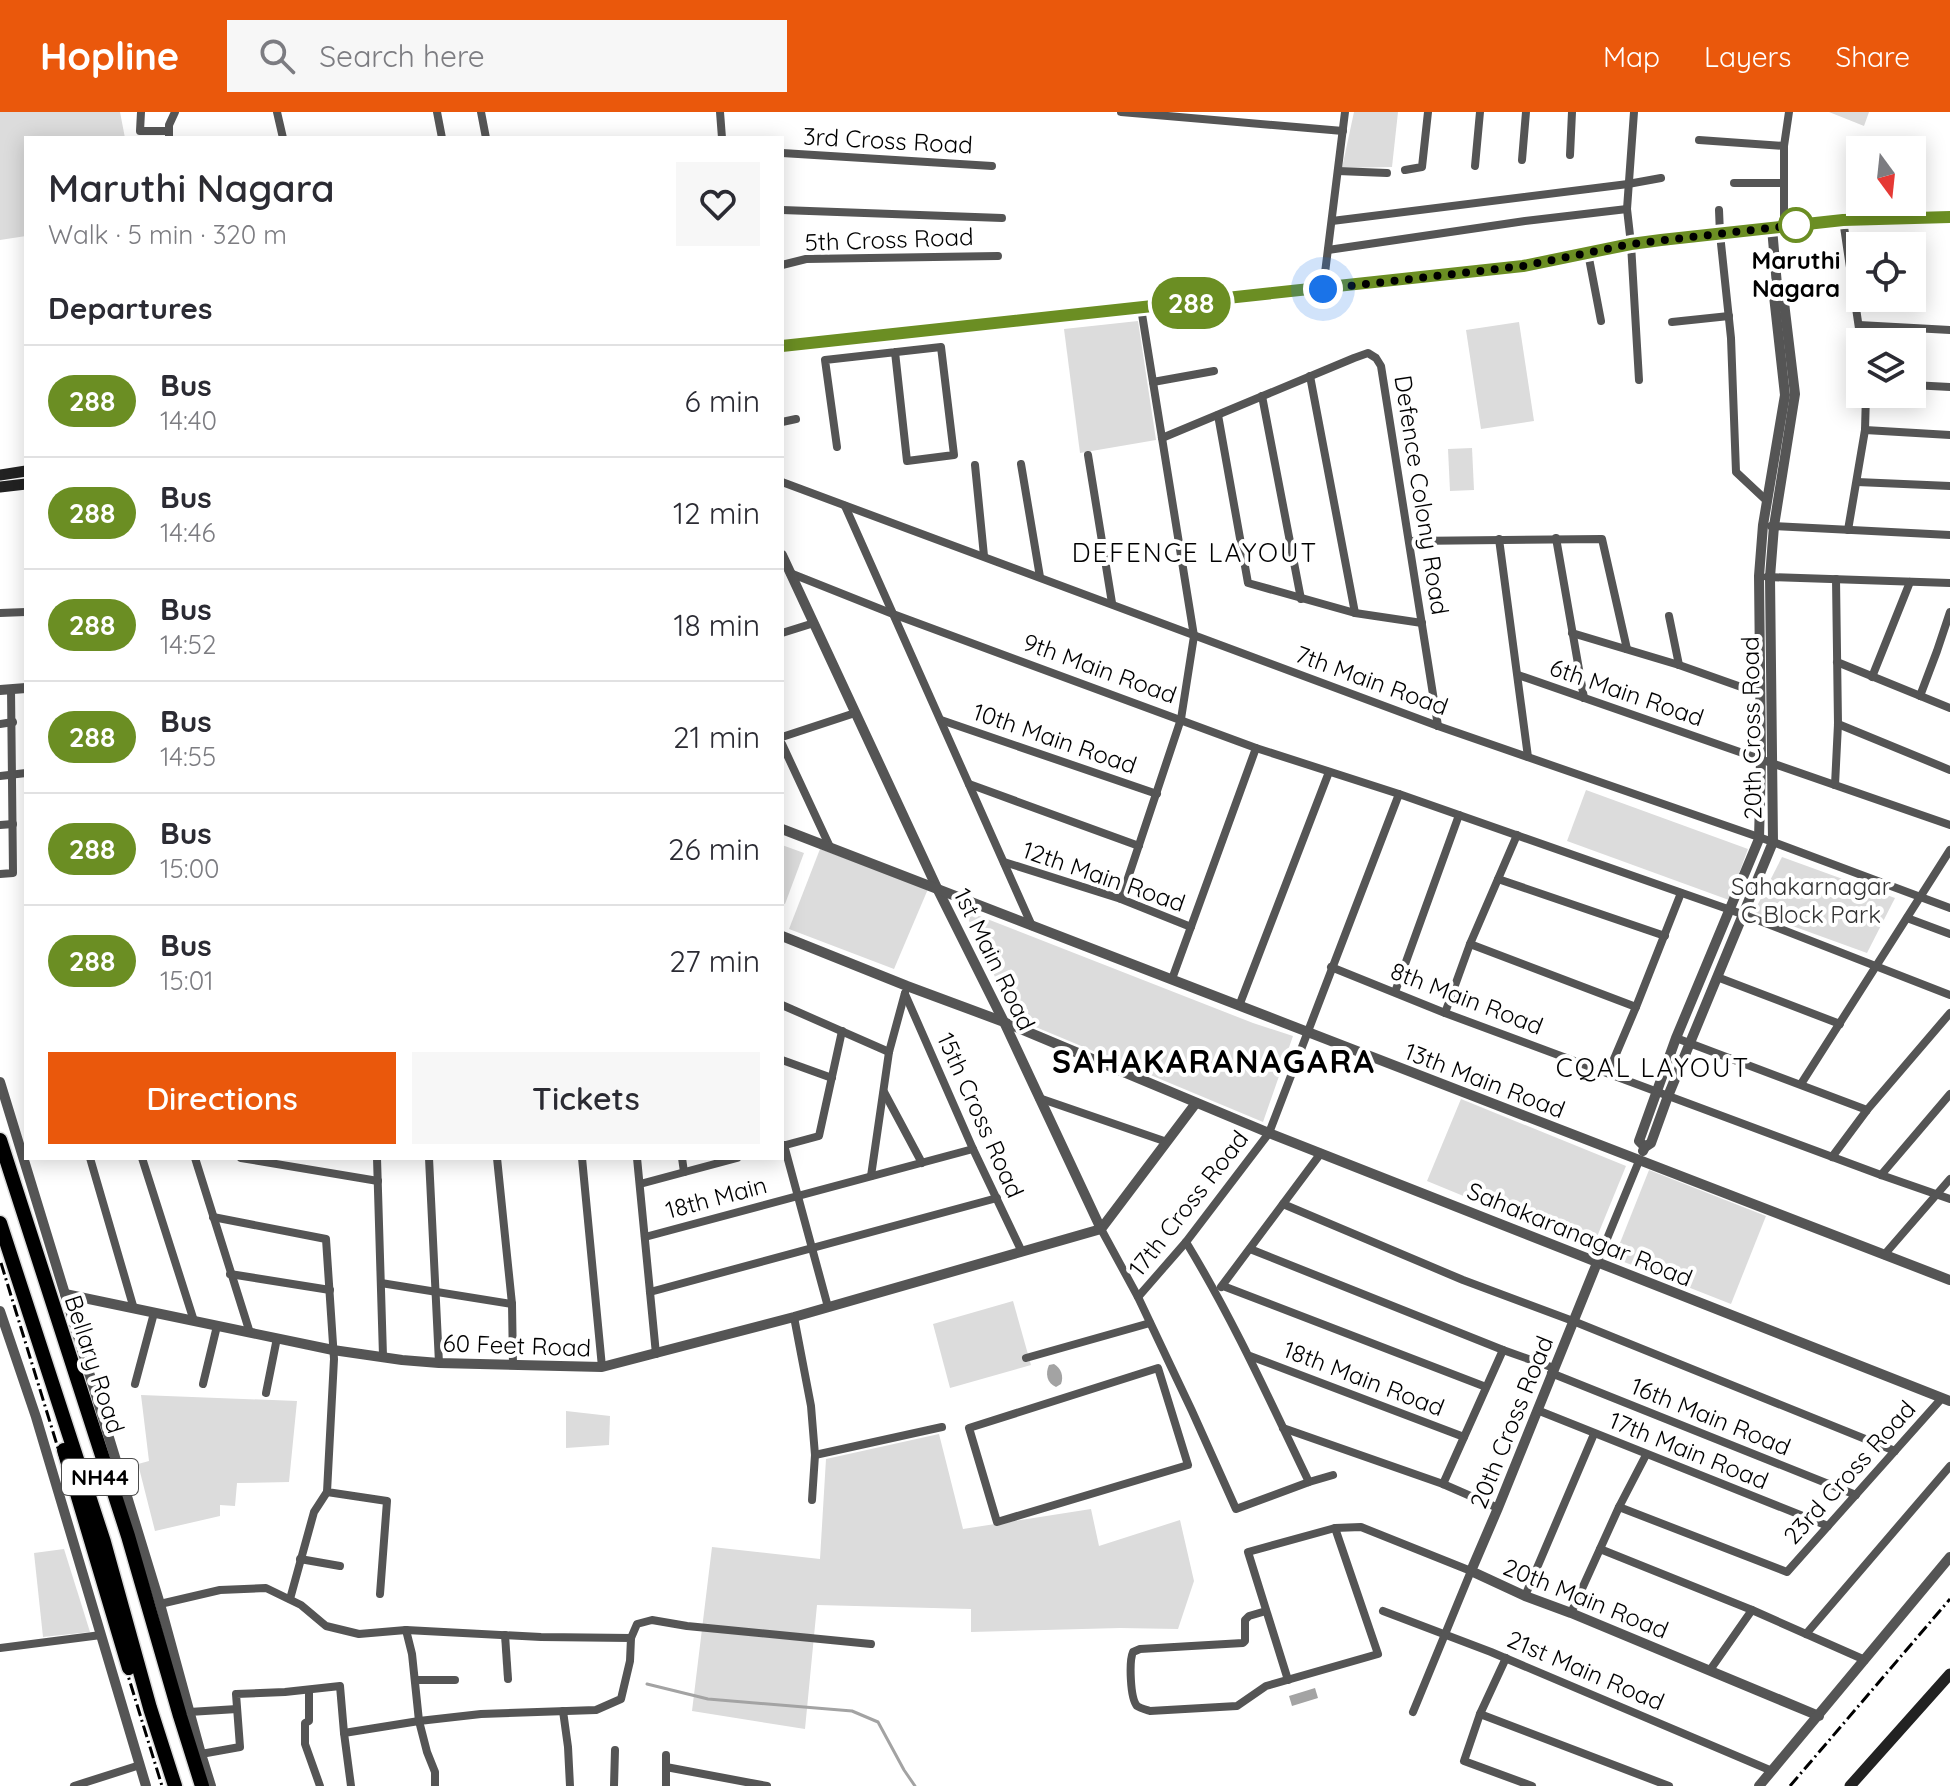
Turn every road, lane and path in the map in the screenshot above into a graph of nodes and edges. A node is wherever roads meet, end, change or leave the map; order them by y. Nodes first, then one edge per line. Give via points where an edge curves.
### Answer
1 (141, 112) edge
2 (175, 112) edge
3 (277, 112) edge
4 (437, 112) edge
5 (481, 112) edge
6 (720, 112) edge
7 (1121, 112) edge
8 (1345, 112) edge
9 (1428, 112) edge
10 (1480, 112) edge
11 (1526, 112) edge
12 (1572, 112) edge
13 (1634, 112) edge
14 (1789, 112) edge
15 (1343, 131) junction
16 (148, 134) edge
17 (169, 134) edge
18 (283, 136) edge
19 (442, 136) edge
20 (486, 136) edge
21 (722, 136) edge
22 (1699, 140) dead end
23 (1784, 146) junction
24 (784, 153) edge
25 (1570, 155) dead end
26 (1522, 160) dead end
27 (992, 166) dead end
28 (1475, 166) dead end
29 (1405, 170) dead end
30 (1338, 171) junction
31 (1387, 173) dead end
32 (1661, 178) dead end
33 (1734, 183) dead end
34 (1784, 183) junction
35 (1628, 184) junction
36 (1627, 209) junction
37 (784, 210) edge
38 (1719, 210) dead end
39 (1950, 217) edge
40 (1002, 218) dead end
41 (1843, 220) junction
42 (1332, 221) junction
43 (1778, 227) junction
44 (1720, 234) junction
45 (1631, 244) junction
46 (1328, 250) junction
47 (1588, 253) junction
48 (998, 256) dead end
49 (784, 264) edge
50 (1777, 285) junction
51 (1323, 289) junction
52 (1141, 308) junction
53 (1729, 316) junction
54 (1601, 321) dead end
55 (1672, 322) dead end
56 (1859, 325) junction
57 (1859, 328) edge
58 (1950, 330) edge
59 (875, 336) junction
60 (784, 346) edge
61 (895, 352) junction
62 (878, 354) junction
63 (1214, 371) dead end
64 (1310, 376) junction
65 (1639, 380) dead end
66 (1153, 382) junction
67 (1926, 386) edge
68 (1950, 387) edge
69 (1262, 396) junction
70 (1866, 408) edge
71 (1218, 415) junction
72 (796, 419) dead end
73 (784, 422) edge
74 (1865, 430) junction
75 (1950, 435) edge
76 (1162, 438) junction
77 (837, 447) dead end
78 (1088, 455) dead end
79 (1021, 464) dead end
80 (975, 465) dead end
81 (24, 471) edge
82 (0, 475) edge
83 (1857, 482) junction
84 (784, 483) edge
85 (24, 484) edge
86 (1950, 486) edge
87 (0, 487) edge
88 (1767, 501) junction
89 (845, 506) junction
90 (1768, 526) junction
91 (1848, 530) junction
92 (1950, 535) edge
93 (1556, 538) junction
94 (1499, 539) junction
95 (1409, 541) junction
96 (984, 556) junction
97 (784, 560) edge
98 (790, 573) junction
99 (1040, 577) junction
100 (1764, 577) junction
101 (1836, 579) junction
102 (1910, 582) junction
103 (1950, 583) edge
104 (1301, 599) junction
105 (1112, 603) junction
106 (24, 612) edge
107 (1950, 612) edge
108 (0, 613) edge
109 (1355, 613) junction
110 (893, 614) junction
111 (1669, 616) dead end
112 (814, 623) junction
113 (1422, 623) junction
114 (784, 632) edge
115 (1572, 633) junction
116 (1194, 636) junction
117 (1627, 649) junction
118 (1837, 662) junction
119 (1679, 665) junction
120 (1518, 675) junction
121 (1872, 677) junction
122 (6, 689) edge
123 (1761, 694) junction
124 (1920, 696) junction
125 (1584, 698) junction
126 (1950, 708) edge
127 (855, 713) junction
128 (1181, 719) junction
129 (941, 720) junction
130 (13, 722) junction
131 (0, 724) edge
132 (1838, 724) junction
133 (1438, 726) junction
134 (784, 736) edge
135 (784, 748) edge
136 (1256, 748) junction
137 (1528, 757) junction
138 (1766, 761) junction
139 (1950, 770) edge
140 (1329, 772) junction
141 (24, 773) edge
142 (13, 774) junction
143 (0, 776) edge
144 (969, 784) junction
145 (1835, 785) junction
146 (1157, 794) junction
147 (1399, 794) junction
148 (1459, 815) junction
149 (13, 824) junction
150 (0, 825) edge
151 (1950, 825) edge
152 (784, 830) edge
153 (1517, 835) junction
154 (1759, 839) junction
155 (1773, 842) junction
156 (1139, 846) junction
157 (830, 847) junction
158 (1950, 850) edge
159 (1004, 862) junction
160 (0, 874) edge
161 (1498, 879) junction
162 (937, 888) junction
163 (1681, 893) junction
164 (1920, 897) junction
165 (1121, 899) junction
166 (1950, 908) edge
167 (1730, 910) junction
168 (1742, 914) junction
169 (1907, 918) junction
170 (1032, 926) junction
171 (1191, 927) junction
172 (1950, 934) edge
173 (1665, 936) junction
174 (784, 937) edge
175 (1470, 944) junction
176 (1331, 967) junction
177 (1876, 967) junction
178 (1717, 977) junction
179 (1172, 979) junction
180 (906, 990) junction
181 (1395, 992) junction
182 (1950, 995) edge
183 (784, 1006) edge
184 (1239, 1006) junction
185 (1636, 1007) junction
186 (1445, 1013) junction
187 (1950, 1013) edge
188 (1004, 1022) junction
189 (1840, 1024) junction
190 (842, 1031) junction
191 (1306, 1032) junction
192 (1676, 1038) junction
193 (1690, 1043) junction
194 (889, 1052) junction
195 (784, 1061) edge
196 (1608, 1073) junction
197 (832, 1078) junction
198 (0, 1082) edge
199 (1801, 1084) junction
200 (884, 1091) junction
201 (1657, 1092) junction
202 (1950, 1094) edge
203 (1668, 1096) junction
204 (1038, 1097) junction
205 (1196, 1103) junction
206 (1867, 1110) junction
207 (1269, 1133) junction
208 (0, 1140) edge
209 (1167, 1142) junction
210 (784, 1146) edge
211 (1645, 1147) junction
212 (784, 1149) edge
213 (973, 1149) junction
214 (1321, 1153) junction
215 (1832, 1157) junction
216 (91, 1160) edge
217 (143, 1160) edge
218 (196, 1160) edge
219 (253, 1160) edge
220 (377, 1160) edge
221 (429, 1160) edge
222 (497, 1160) edge
223 (582, 1160) edge
224 (637, 1160) edge
225 (682, 1160) edge
226 (724, 1160) edge
227 (1639, 1161) junction
228 (922, 1163) junction
229 (0, 1169) edge
230 (684, 1172) junction
231 (1881, 1175) junction
232 (871, 1176) junction
233 (1950, 1179) edge
234 (378, 1181) junction
235 (640, 1184) junction
236 (1937, 1194) junction
237 (798, 1196) junction
238 (997, 1198) junction
239 (1950, 1199) edge
240 (1283, 1204) junction
241 (213, 1217) junction
242 (0, 1223) edge
243 (1101, 1229) junction
244 (645, 1237) junction
245 (1186, 1242) junction
246 (0, 1246) edge
247 (812, 1248) junction
248 (1250, 1249) junction
249 (1022, 1252) junction
250 (1884, 1255) junction
251 (1597, 1263) junction
252 (230, 1274) junction
253 (1950, 1280) edge
254 (381, 1283) junction
255 (1220, 1289) junction
256 (330, 1290) junction
257 (436, 1292) junction
258 (650, 1292) junction
259 (65, 1294) junction
260 (1138, 1297) junction
261 (512, 1304) junction
262 (828, 1307) junction
263 (134, 1309) junction
264 (0, 1311) edge
265 (154, 1313) junction
266 (794, 1317) junction
267 (194, 1321) junction
268 (1573, 1321) junction
269 (1150, 1323) junction
270 (217, 1326) junction
271 (250, 1333) junction
272 (277, 1338) junction
273 (333, 1350) junction
274 (1503, 1350) junction
275 (656, 1354) junction
276 (383, 1356) junction
277 (1249, 1356) junction
278 (1026, 1358) dead end
279 (439, 1363) junction
280 (513, 1365) junction
281 (602, 1367) junction
282 (1552, 1371) junction
283 (135, 1384) dead end
284 (203, 1384) dead end
285 (1486, 1387) junction
286 (266, 1393) dead end
287 (1946, 1400) edge
288 (1537, 1410) junction
289 (1192, 1411) junction
290 (1173, 1417) junction
291 (942, 1427) dead end
292 (1283, 1428) junction
293 (1594, 1434) junction
294 (1464, 1437) junction
295 (1895, 1451) junction
296 (815, 1455) junction
297 (1646, 1455) junction
298 (1950, 1466) edge
299 (1333, 1475) dead end
300 (1309, 1482) junction
301 (1443, 1484) junction
302 (327, 1492) junction
303 (1856, 1495) junction
304 (812, 1500) dead end
305 (1619, 1507) junction
306 (1498, 1508) junction
307 (1828, 1526) junction
308 (1335, 1528) junction
309 (1600, 1549) junction
310 (1950, 1557) edge
311 (300, 1559) junction
312 (340, 1566) dead end
313 (1471, 1571) junction
314 (380, 1594) dead end
315 (1525, 1596) junction
316 (290, 1599) junction
317 (160, 1604) junction
318 (1752, 1610) junction
319 (1266, 1611) junction
320 (1383, 1611) dead end
321 (1571, 1613) junction
322 (406, 1630) junction
323 (1445, 1634) junction
324 (1806, 1634) junction
325 (101, 1635) junction
326 (505, 1635) junction
327 (631, 1638) junction
328 (871, 1644) dead end
329 (0, 1648) edge
330 (1506, 1658) junction
331 (1865, 1660) junction
332 (1710, 1670) junction
333 (1950, 1674) edge
334 (508, 1679) dead end
335 (415, 1680) junction
336 (455, 1680) dead end
337 (1288, 1680) junction
338 (309, 1690) junction
339 (237, 1709) junction
340 (563, 1711) junction
341 (189, 1712) junction
342 (1413, 1712) dead end
343 (1480, 1714) junction
344 (1819, 1716) junction
345 (419, 1721) junction
346 (344, 1733) junction
347 (615, 1750) dead end
348 (201, 1754) junction
349 (666, 1755) dead end
350 (140, 1765) junction
351 (666, 1767) junction
352 (1772, 1771) junction
353 (74, 1786) edge
354 (146, 1786) edge
355 (167, 1786) edge
356 (175, 1786) edge
357 (193, 1786) edge
358 (202, 1786) edge
359 (211, 1786) edge
360 (320, 1786) edge
361 (351, 1786) edge
362 (435, 1786) edge
363 (570, 1786) edge
364 (614, 1786) edge
365 (666, 1786) edge
366 (767, 1786) edge
367 (1532, 1786) edge
368 (1669, 1786) edge
369 (1759, 1786) edge
370 (1850, 1786) edge

1 - 16 street via 140,131
2 - 17 street
3 - 18 street
4 - 19 street
5 - 20 street
6 - 21 street
7 - 15 street
8 - 15 street
9 - 29 street via 1422,167
10 - 28 street
11 - 26 street
12 - 25 street
13 - 35 street
14 - 23 street
15 - 30 street
16 - 17 street
22 - 23 street
23 - 34 street
24 - 27 street, 3rd Cross Road
30 - 31 street
30 - 42 street
32 - 35 street
33 - 34 street
34 - 43 street
35 - 36 street
35 - 42 street
36 - 45 street
36 - 46 street
37 - 40 street
38 - 44 street
39 - 41 main road
41 - 43 main road
41 - 56 street
42 - 46 street
43 - 44 main road
43 - 50 street, 20th Cross Road
44 - 45 main road
44 - 53 street
45 - 47 main road
45 - 65 street
46 - 51 street
47 - 51 main road via 1530,265
47 - 54 street
48 - 49 street, 5th Cross Road via 806,259
50 - 88 street, 20th Cross Road via 1785,395
50 - 90 street, 20th Cross Road via 1783,294 1795,394
51 - 52 main road
52 - 59 main road
52 - 66 street
53 - 55 street
53 - 88 street via 1736,472
56 - 57 street
56 - 58 street
59 - 60 main road
59 - 62 street
61 - 61 street via 941,347 954,455 907,461
61 - 62 street
62 - 77 street via 825,360
63 - 66 street
64 - 69 street, Defence Colony Road
64 - 95 street, Defence Colony Road via 1368,353 1381,366
64 - 109 street
66 - 76 street
67 - 68 street
69 - 71 street, Defence Colony Road
69 - 104 street
70 - 74 street
71 - 76 street, Defence Colony Road
71 - 104 street via 1248,583
72 - 73 street
74 - 75 street
74 - 83 street
76 - 116 street
78 - 105 street
79 - 99 street
80 - 96 street
81 - 82 main road
83 - 86 street
83 - 91 street
84 - 89 street, 7th Main Road
85 - 87 main road
88 - 90 street, 20th Cross Road
89 - 96 street, 7th Main Road
89 - 110 street
90 - 91 street
90 - 100 street, 20th Cross Road
91 - 92 street
93 - 94 street
93 - 115 street
93 - 117 street via 1602,539
94 - 95 street
94 - 120 street
95 - 113 street, Defence Colony Road
96 - 99 street, 7th Main Road
97 - 98 street, 1st Main Road
98 - 110 street, 9th Main Road
98 - 112 street, 1st Main Road
99 - 105 street, 7th Main Road
100 - 101 street
100 - 123 street, 20th Cross Road
100 - 138 street, 20th Cross Road
101 - 102 street
101 - 118 street
102 - 103 street
102 - 121 street
104 - 109 street
105 - 116 street, 7th Main Road
106 - 108 street
107 - 124 street
109 - 113 street
110 - 128 street, 9th Main Road
110 - 129 street
111 - 119 street
112 - 114 street
112 - 127 street, 1st Main Road
113 - 133 street, Defence Colony Road
115 - 117 street
115 - 125 street
116 - 128 street
116 - 133 street, 7th Main Road
117 - 119 street
118 - 121 street
118 - 132 street
119 - 123 street
120 - 125 street, 6th Main Road
120 - 137 street
121 - 124 street
122 - 130 street
123 - 138 street, 20th Cross Road
124 - 126 street
125 - 138 street, 6th Main Road
127 - 134 street
127 - 162 street, 1st Main Road
128 - 136 street, 9th Main Road
128 - 146 street
129 - 144 street
129 - 146 street, 10th Main Road
130 - 131 street
130 - 142 street
132 - 139 street
132 - 145 street
133 - 137 street, 7th Main Road
135 - 157 street
136 - 140 street, 9th Main Road
136 - 171 street
137 - 154 street, 7th Main Road
138 - 145 street, 6th Main Road
138 - 154 street, 20th Cross Road
138 - 155 street, 20th Cross Road
140 - 147 street, 9th Main Road
140 - 184 street
141 - 142 street
142 - 143 street
142 - 149 street
144 - 156 street
144 - 159 street
145 - 151 street, 6th Main Road
146 - 156 street
147 - 148 street, 9th Main Road
147 - 176 street
148 - 153 street, 9th Main Road
148 - 181 street
149 - 150 street
149 - 160 street via 13,873
152 - 157 street, 13th Main Road
153 - 161 street
153 - 163 street, 9th Main Road
154 - 155 street, 7th Main Road
154 - 167 street, 20th Cross Road
155 - 164 street, 7th Main Road
155 - 168 street, 20th Cross Road
156 - 165 street
157 - 162 street, 13th Main Road
158 - 164 street
159 - 165 street, 12th Main Road
159 - 170 street
161 - 173 street
161 - 175 street
162 - 170 street, 13th Main Road
162 - 188 street, 1st Main Road
163 - 167 street, 9th Main Road
163 - 173 street
164 - 166 street, 7th Main Road
164 - 169 street
165 - 171 street, 12th Main Road
167 - 168 street, 9th Main Road
167 - 192 street, 20th Cross Road
168 - 177 street, 9th Main Road
168 - 178 street, 20th Cross Road
169 - 172 street
169 - 177 street
170 - 179 street, 13th Main Road
171 - 179 street
173 - 185 street
174 - 180 street, Sahakaranagar Road
175 - 185 street
175 - 186 street
176 - 181 street, 8th Main Road
176 - 191 street
177 - 182 street, 9th Main Road
177 - 189 street
178 - 189 street
178 - 193 street, 20th Cross Road
179 - 184 street, 13th Main Road
180 - 188 street, Sahakaranagar Road
180 - 194 street
180 - 213 street, 15th Cross Road
181 - 186 street, 8th Main Road
183 - 190 street
184 - 191 street, 13th Main Road
185 - 196 street
186 - 196 street, 8th Main Road
187 - 206 street
188 - 204 street, 1st Main Road
188 - 205 street, Sahakaranagar Road
189 - 199 street
190 - 194 street
190 - 197 street
191 - 207 street, 17th Cross Road
191 - 227 street, 13th Main Road
192 - 193 street
192 - 201 street, 20th Cross Road
193 - 199 street
193 - 203 street, 20th Cross Road
194 - 200 street
195 - 197 street
196 - 201 street, 8th Main Road
197 - 210 street via 819,1136
198 - 259 street
199 - 206 street
200 - 228 street
200 - 232 street
201 - 203 street, 8th Main Road
201 - 211 street, 20th Cross Road via 1639,1141
202 - 231 street
203 - 211 street, 20th Cross Road
203 - 215 street, 8th Main Road
204 - 209 street
204 - 243 street, 1st Main Road
205 - 207 street, Sahakaranagar Road
205 - 209 street
206 - 215 street
207 - 214 street, Sahakaranagar Road
207 - 245 street, 17th Cross Road
208 - 358 highway, Bellary Road
209 - 243 street
211 - 227 street, 20th Cross Road
212 - 237 street
213 - 228 street, 18th Main
213 - 238 street, 15th Cross Road
214 - 240 street
214 - 251 street, Sahakaranagar Road
215 - 231 street, 8th Main Road
216 - 263 street
217 - 267 street
218 - 241 street
219 - 234 street
220 - 234 street
221 - 257 street
222 - 261 street
223 - 281 street
224 - 235 street
225 - 230 street
226 - 230 street
227 - 250 street, 13th Main Road
227 - 251 street, 20th Cross Road
228 - 232 street, 18th Main
229 - 357 highway, Bellary Road / NH44 via 120,1538
230 - 235 street
231 - 236 street, 8th Main Road
232 - 237 street, 18th Main
233 - 236 street
234 - 254 street
235 - 244 street
236 - 239 street, 8th Main Road
236 - 250 street
237 - 244 street, 18th Main
237 - 247 street
238 - 247 street
238 - 249 street, 15th Cross Road
240 - 248 street
240 - 268 street
241 - 252 street
241 - 256 street via 326,1239
242 - 356 highway, Bellary Road / NH44 via 104,1542
243 - 249 street, 60 Feet Road
243 - 260 street, 1st Main Road
244 - 258 street
245 - 255 street
245 - 260 street, 17th Cross Road
246 - 355 highway
247 - 258 street
247 - 262 street
248 - 255 street
248 - 274 street, 16th Main Road
249 - 262 street, 60 Feet Road
250 - 253 street, 13th Main Road
251 - 268 street, 20th Cross Road
251 - 287 street, Sahakaranagar Road
252 - 256 street
252 - 271 street
254 - 257 street
254 - 276 street
255 - 277 street
255 - 285 street
256 - 273 street
257 - 261 street
257 - 279 street
258 - 275 street
259 - 263 street, 60 Feet Road
259 - 317 street
260 - 269 street, 1st Main Road
261 - 280 street
262 - 266 street, 60 Feet Road
263 - 265 street, 60 Feet Road
264 - 325 street
265 - 267 street, 60 Feet Road
265 - 283 street
266 - 275 street, 60 Feet Road
266 - 296 street
267 - 270 street, 60 Feet Road
268 - 282 street, 20th Cross Road
268 - 295 street
269 - 278 street
269 - 289 street, 1st Main Road
270 - 271 street, 60 Feet Road
270 - 284 street
271 - 272 street, 60 Feet Road
272 - 273 street, 60 Feet Road
272 - 286 street
273 - 276 street, 60 Feet Road
273 - 302 street
274 - 282 street, 16th Main Road
274 - 285 street
275 - 281 street, 60 Feet Road
276 - 279 street, 60 Feet Road
277 - 292 street
277 - 294 street, 18th Main Road
279 - 280 street, 60 Feet Road
280 - 281 street, 60 Feet Road
282 - 288 street, 20th Cross Road
282 - 303 street, 16th Main Road
285 - 294 street
287 - 295 street, 23rd Cross Road
288 - 293 street, 17th Main Road
288 - 306 street, 20th Cross Road
289 - 290 street
289 - 300 street, 1st Main Road via 1236,1509
290 - 290 street via 1188,1465 997,1522 969,1428 1158,1368
291 - 296 street
292 - 300 street
292 - 301 street
293 - 297 street, 17th Main Road
293 - 315 street
294 - 301 street
295 - 303 street, 23rd Cross Road
296 - 304 street
297 - 305 street
297 - 307 street, 17th Main Road
298 - 324 street
299 - 300 street
301 - 306 street
302 - 311 street via 314,1512
302 - 314 street via 387,1501
303 - 307 street, 23rd Cross Road
305 - 307 street, 23rd Cross Road via 1787,1572
305 - 309 street
306 - 313 street, 20th Cross Road
308 - 313 street, 20th Main Road via 1361,1527
308 - 319 street via 1248,1552
308 - 337 street via 1379,1653
309 - 318 street
309 - 321 street
310 - 331 street
311 - 312 street
311 - 316 street
313 - 315 street, 20th Main Road
313 - 323 street, 20th Cross Road
315 - 321 street, 20th Main Road
316 - 317 street via 266,1588 220,1590
316 - 322 street via 326,1626 359,1634
317 - 341 street
318 - 324 street
318 - 332 street
319 - 337 street
319 - 337 street via 1245,1620 1243,1643 1133,1652 1129,1663 1134,1702 1150,1711 1237,1706 1266,1686
320 - 323 street, 21st Main Road
321 - 332 street, 20th Main Road
322 - 326 street
322 - 335 street
323 - 330 street, 21st Main Road
323 - 342 street, 20th Cross Road
324 - 331 street
325 - 329 street
325 - 350 street
326 - 327 street
326 - 334 street
327 - 328 street via 637,1624 652,1620
327 - 340 street via 621,1699 596,1710
330 - 343 street
330 - 352 street, 21st Main Road
331 - 344 street
332 - 344 street, 20th Main Road
333 - 370 main road
335 - 336 street
335 - 345 street
338 - 339 street via 236,1694
338 - 346 street via 340,1686
338 - 360 street via 305,1744
339 - 341 street
339 - 348 street via 240,1747
340 - 345 street
340 - 363 street
341 - 348 street
343 - 367 street via 1464,1761
343 - 368 street
344 - 352 street
345 - 346 street
345 - 362 street
346 - 361 street
347 - 364 street
348 - 359 street
349 - 351 street
350 - 353 street
350 - 354 street
351 - 365 street
351 - 366 street
352 - 369 street

